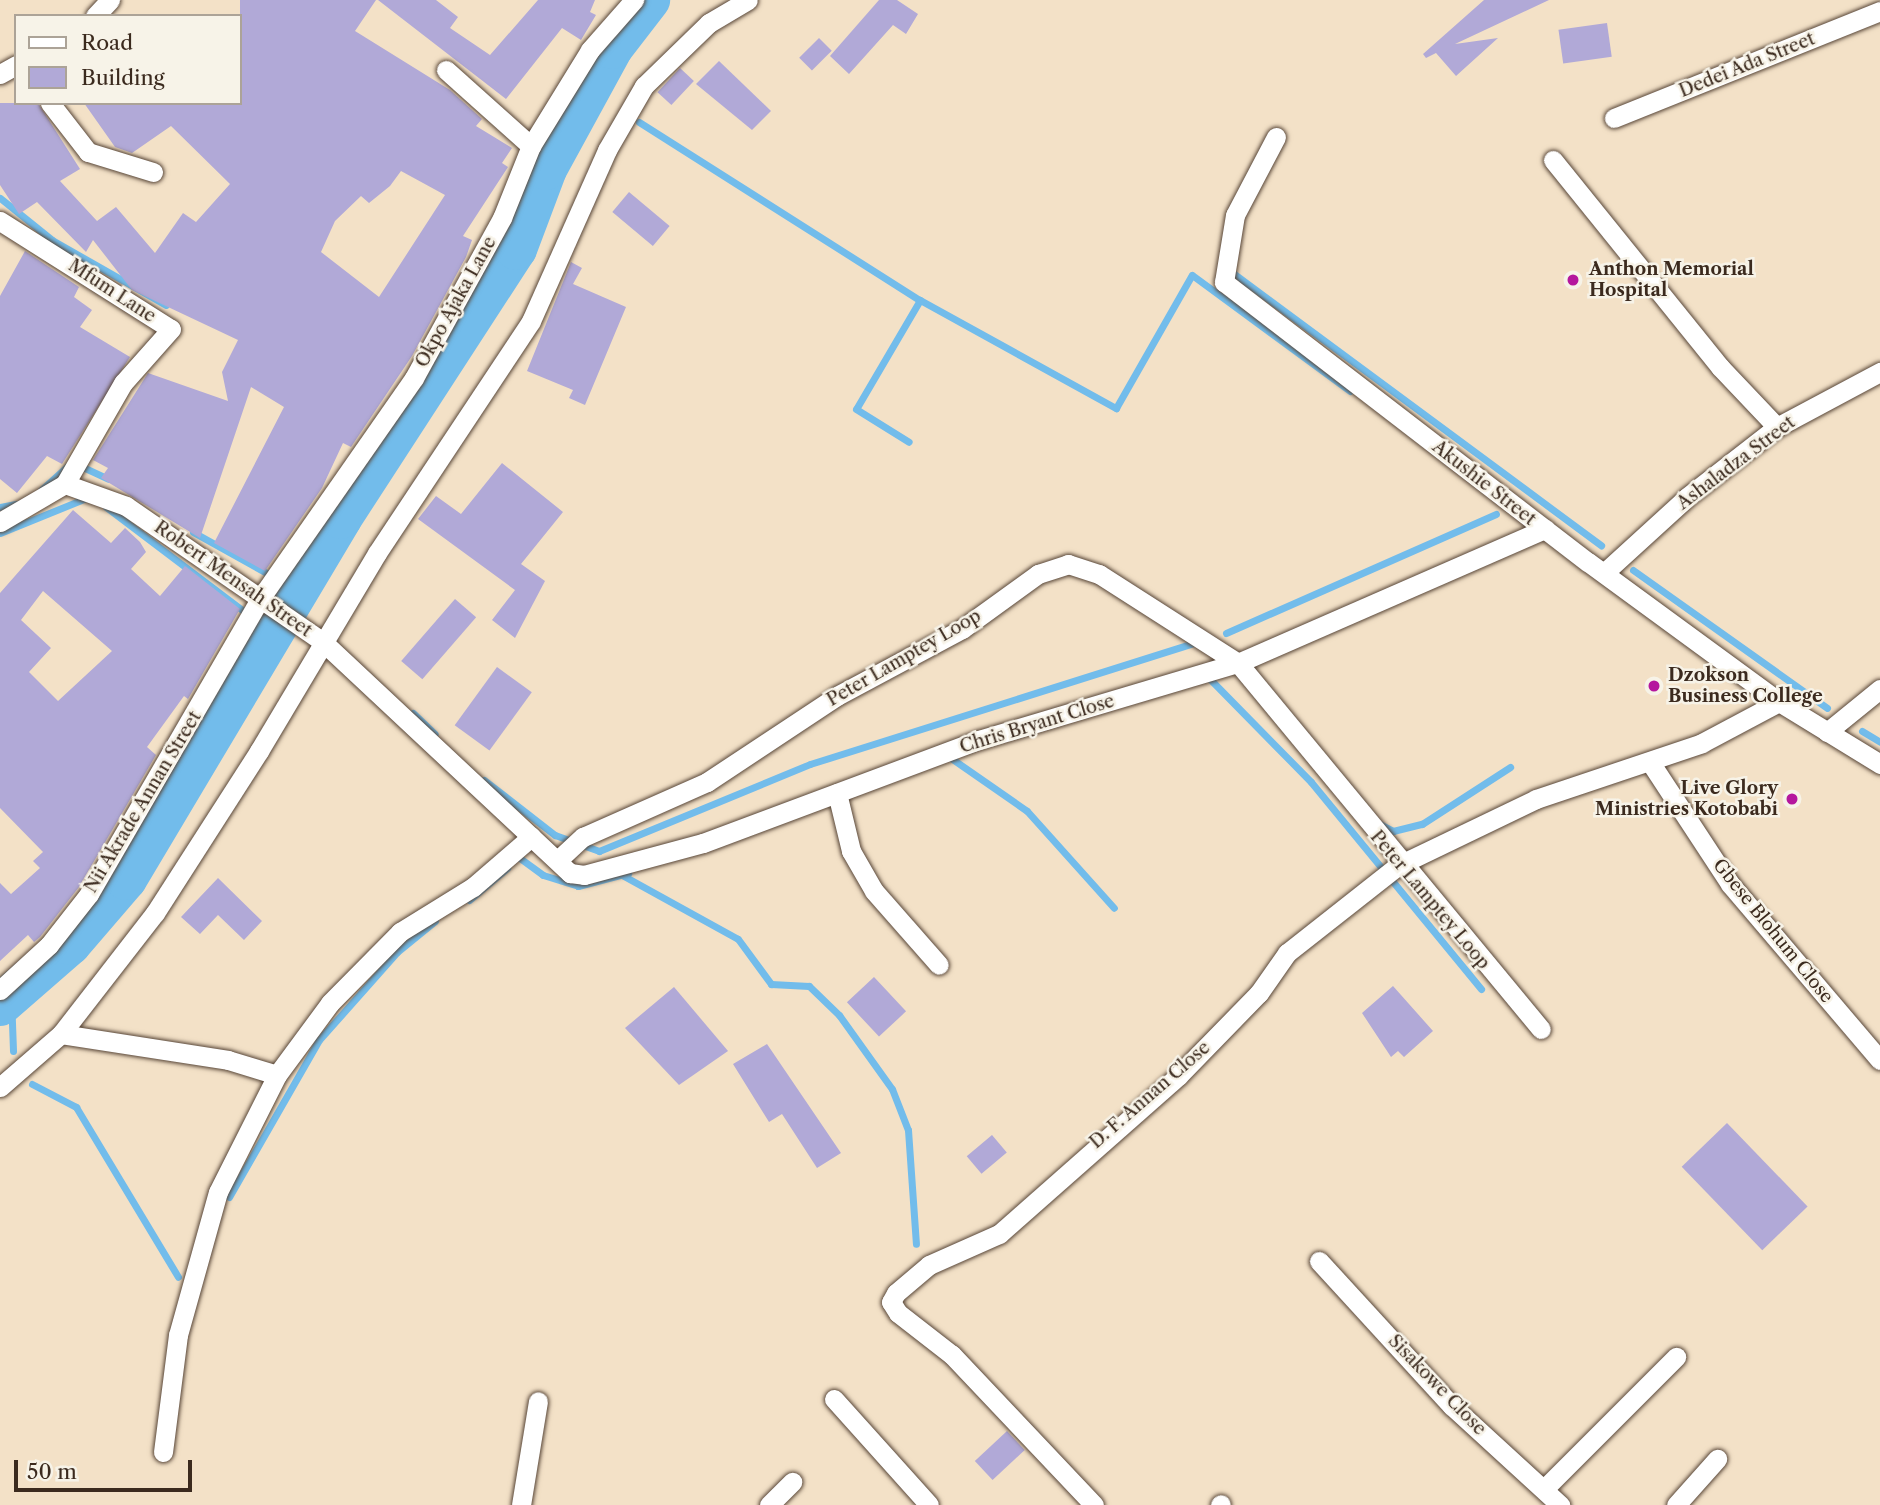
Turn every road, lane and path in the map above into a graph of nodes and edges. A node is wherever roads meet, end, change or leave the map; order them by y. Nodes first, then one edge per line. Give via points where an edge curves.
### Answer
1 (110, 0) edge
2 (634, 0) edge
3 (748, 0) edge
4 (1880, 11) edge
5 (97, 14) edge
6 (446, 70) dead end
7 (52, 105) edge
8 (1614, 118) dead end
9 (1276, 137) dead end
10 (531, 146) junction
11 (1553, 160) dead end
12 (153, 172) dead end
13 (0, 221) edge
14 (1880, 372) edge
15 (1777, 427) junction
16 (65, 484) junction
17 (0, 522) edge
18 (1545, 530) junction
19 (1605, 572) junction
20 (262, 596) junction
21 (322, 641) junction
22 (1238, 663) junction
23 (1880, 689) edge
24 (1779, 702) junction
25 (1828, 732) junction
26 (1650, 762) junction
27 (1880, 764) edge
28 (837, 793) junction
29 (531, 837) junction
30 (559, 859) junction
31 (1399, 865) junction
32 (939, 965) dead end
33 (0, 990) edge
34 (1541, 1029) dead end
35 (61, 1034) junction
36 (1880, 1060) edge
37 (277, 1075) junction
38 (0, 1087) edge
39 (1319, 1261) dead end
40 (1676, 1357) dead end
41 (834, 1399) dead end
42 (538, 1401) dead end
43 (163, 1452) dead end
44 (1717, 1459) dead end
45 (792, 1482) dead end
46 (1544, 1489) junction
47 (521, 1505) edge
48 (769, 1505) edge
49 (929, 1505) edge
50 (1094, 1505) edge
51 (1560, 1505) edge
52 (1676, 1505) edge

1 - 5 street
2 - 10 street, Okpo Ajaka Lane via 590,50
3 - 21 street via 709,23 644,86 607,149 531,321
4 - 8 street, Dedei Ada Street
6 - 10 street
7 - 12 street via 88,152
9 - 18 street, Akushie Street via 1235,215 1224,282
10 - 20 street, Okpo Ajaka Lane via 502,218 414,378
11 - 15 street via 1712,358
13 - 16 street, Mfum Lane via 171,329 123,383
14 - 15 street, Ashaladza Street
15 - 19 street, Ashaladza Street via 1687,497
16 - 17 street
16 - 20 street, Robert Mensah Street via 126,506
18 - 19 street, Akushie Street
18 - 22 street, Chris Bryant Close
19 - 24 street, Akushie Street
20 - 21 street, Robert Mensah Street
20 - 33 street, Nii Akrade Annan Street via 89,894 49,945
21 - 29 street, Robert Mensah Street
21 - 35 street via 155,912
22 - 28 street, Chris Bryant Close via 979,740
22 - 30 street, Peter Lamptey Loop via 1099,574 1068,564 1038,574 962,629 837,695 707,782 583,837
22 - 31 street, Peter Lamptey Loop
23 - 25 street
24 - 25 street, Akushie Street
24 - 26 street, D. F. Annan Close
25 - 27 street, Akushie Street
26 - 31 street, D. F. Annan Close via 1536,799
26 - 36 street, Gbese Blohum Close via 1730,884
28 - 30 street, Chris Bryant Close via 703,843 593,873 570,873
28 - 32 street via 851,851 874,891
29 - 30 street, Chris Bryant Close
29 - 37 street via 473,887 400,932 331,1003
31 - 34 street, Peter Lamptey Loop
31 - 50 street, D. F. Annan Close via 1287,953 1259,993 1178,1076 999,1234 929,1265 891,1302 952,1355
35 - 37 street via 228,1060
35 - 38 street
37 - 43 street via 218,1192 178,1335
39 - 46 street, Sisakowe Close via 1452,1406
40 - 46 street
41 - 49 street
42 - 47 street
44 - 52 street
45 - 48 street
46 - 51 street, Sisakowe Close

